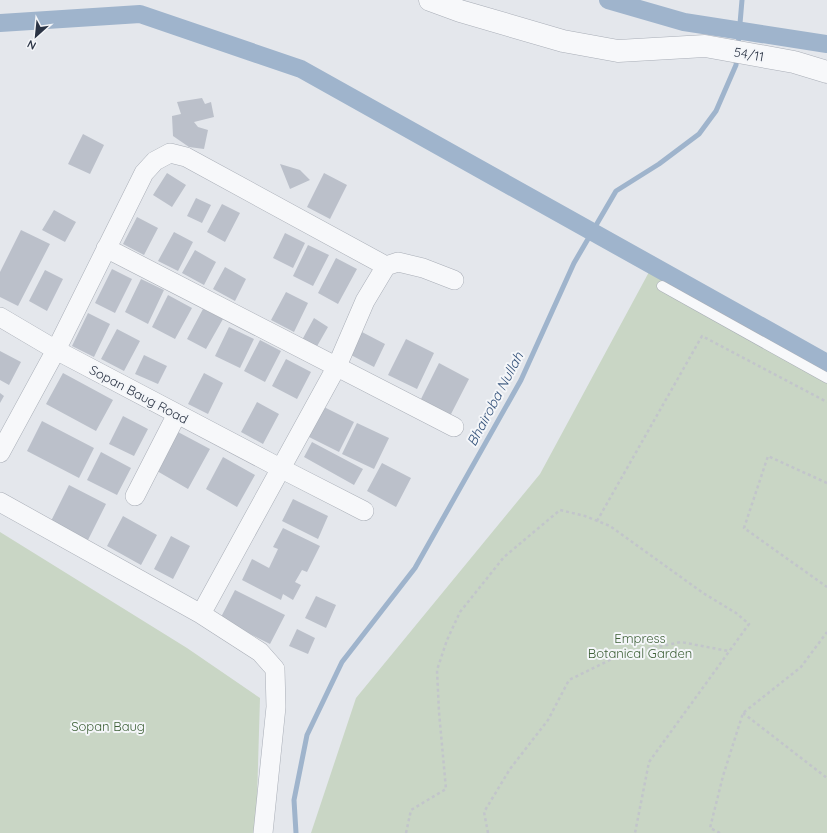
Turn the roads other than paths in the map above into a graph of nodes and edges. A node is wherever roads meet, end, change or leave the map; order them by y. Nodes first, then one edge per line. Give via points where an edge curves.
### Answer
1 (430, 0) edge
2 (827, 72) edge
3 (106, 248) junction
4 (386, 266) junction
5 (454, 280) dead end
6 (662, 286) dead end
7 (0, 316) edge
8 (56, 350) junction
9 (337, 366) junction
10 (827, 378) edge
11 (177, 414) junction
12 (454, 427) dead end
13 (0, 453) edge
14 (280, 468) junction
15 (135, 496) dead end
16 (0, 502) edge
17 (364, 511) dead end
18 (201, 614) junction
19 (263, 833) edge

1 - 2 street, 54/11 via 563,41 618,51 705,46 794,62
3 - 4 street via 144,173 155,161 170,153 186,157
3 - 8 street
3 - 9 street
4 - 5 street via 398,262
4 - 9 street via 365,301
6 - 10 lane
7 - 8 street, Sopan Baug Road
8 - 11 street, Sopan Baug Road
8 - 13 street
9 - 12 street
9 - 14 street
11 - 14 street, Sopan Baug Road
11 - 15 street
14 - 17 street, Sopan Baug Road
14 - 18 street
16 - 18 street
18 - 19 street via 260,652 276,669 276,706

